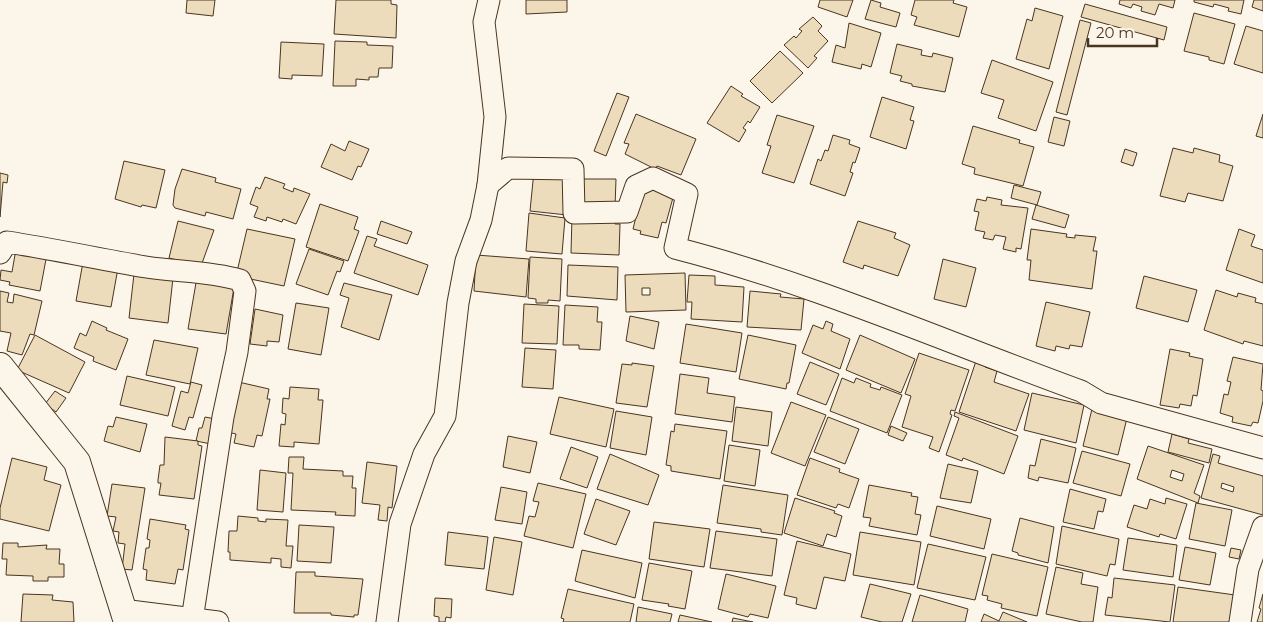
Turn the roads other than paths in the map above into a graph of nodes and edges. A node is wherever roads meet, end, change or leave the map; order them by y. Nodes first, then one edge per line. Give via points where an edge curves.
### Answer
1 (489, 0) edge
2 (488, 185) junction
3 (0, 253) edge
4 (0, 366) edge
5 (1263, 448) edge
6 (1263, 527) edge
7 (124, 616) edge
8 (192, 620) junction
9 (218, 622) edge
10 (387, 622) edge
11 (1240, 622) edge

1 - 2 street via 484,22 495,118
2 - 5 street via 508,168 573,169 574,213 627,212 636,186 653,178 687,194 675,248 812,288 1081,391 1101,403
2 - 10 street via 481,220 466,261 458,303 445,416 424,454 400,524
3 - 8 street via 7,242 146,267 222,274 240,280 245,291 238,343
4 - 7 street via 77,462
6 - 11 street via 1248,569
7 - 8 street
8 - 9 street

